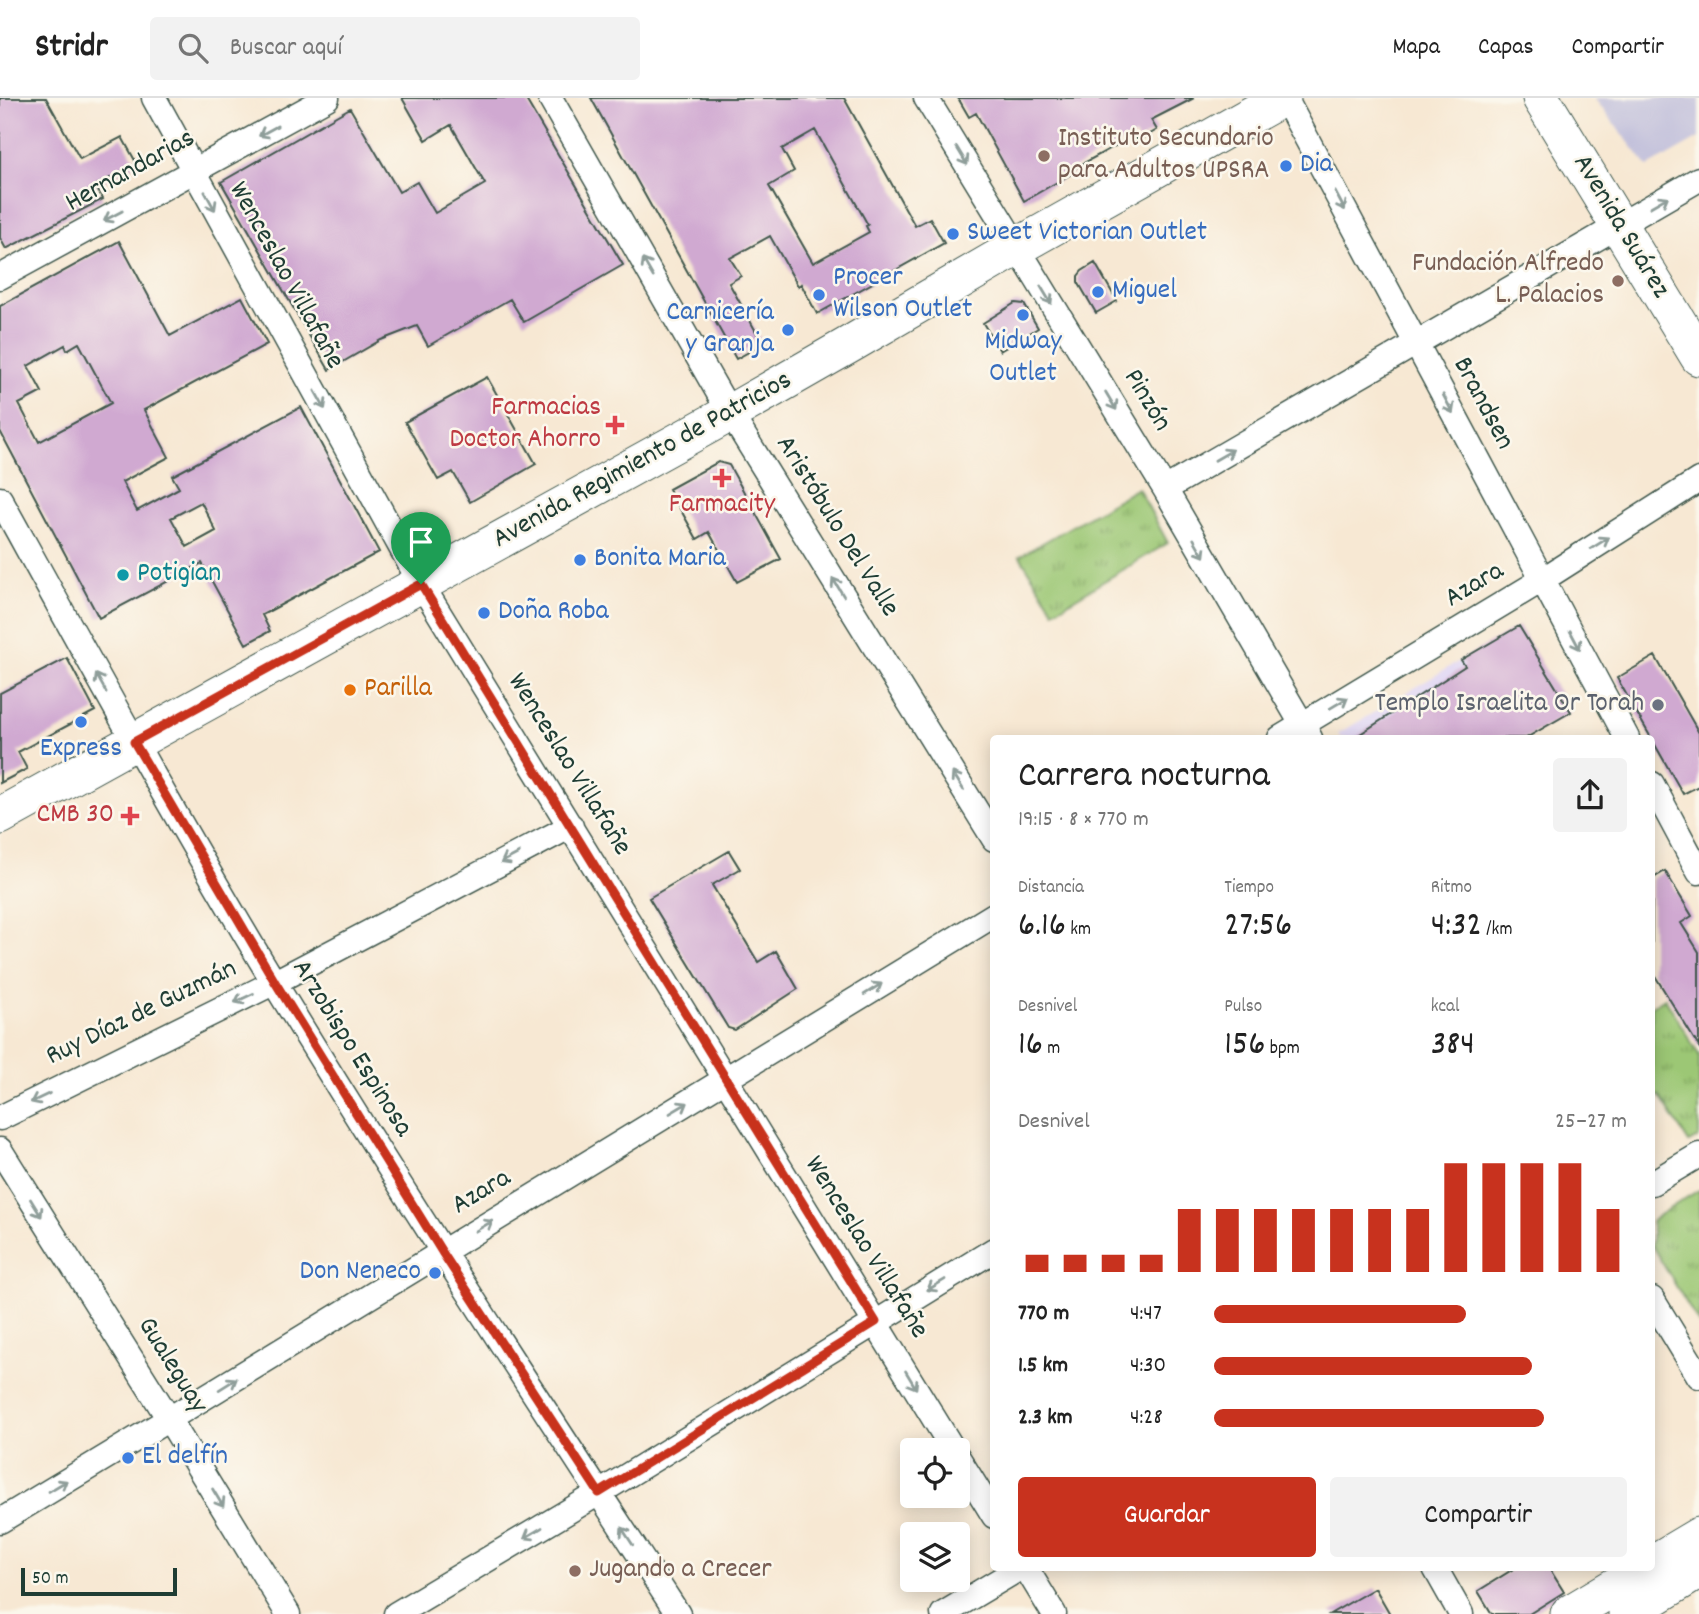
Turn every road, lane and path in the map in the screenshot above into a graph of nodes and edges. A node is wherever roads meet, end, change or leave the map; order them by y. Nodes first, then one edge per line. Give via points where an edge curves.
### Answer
1 (154, 98) edge
2 (327, 98) edge
3 (550, 98) edge
4 (926, 98) edge
5 (1284, 98) edge
6 (1541, 98) edge
7 (194, 172) junction
8 (1699, 179) edge
9 (1619, 225) junction
10 (1017, 247) junction
11 (0, 277) edge
12 (1416, 344) junction
13 (1699, 357) edge
14 (730, 413) junction
15 (1699, 480) edge
16 (1165, 489) junction
17 (0, 499) edge
18 (1542, 580) junction
19 (421, 584) junction
20 (1306, 732) edge
21 (1626, 735) edge
22 (134, 742) junction
23 (1655, 790) edge
24 (0, 816) edge
25 (571, 826) junction
26 (990, 833) edge
27 (1699, 872) edge
28 (990, 917) edge
29 (275, 982) junction
30 (726, 1079) junction
31 (0, 1118) edge
32 (0, 1150) edge
33 (1699, 1154) edge
34 (1655, 1181) edge
35 (442, 1252) junction
36 (990, 1252) edge
37 (1655, 1303) edge
38 (876, 1322) junction
39 (1699, 1376) edge
40 (169, 1419) junction
41 (946, 1438) edge
42 (970, 1477) edge
43 (599, 1493) junction
44 (990, 1510) edge
45 (0, 1521) edge
46 (1699, 1536) edge
47 (1655, 1562) edge
48 (1699, 1570) edge
49 (1015, 1571) edge
50 (1028, 1571) edge
51 (1437, 1571) edge
52 (1641, 1571) edge
53 (288, 1614) edge
54 (396, 1614) edge
55 (678, 1614) edge
56 (943, 1614) edge
57 (1054, 1614) edge
58 (1461, 1614) edge
59 (1569, 1614) edge
60 (1627, 1614) edge

1 - 7 street, Wenceslao Villafañe
2 -> 7 street, Hernandarias
14 -> 3 street, Aristóbulo Del Valle
4 -> 10 street, Pinzón
5 - 10 main road, Avenida Regimiento de Patricios
5 -> 12 street, Brandsen
6 - 9 main road, Avenida Suárez
7 -> 11 street, Hernandarias
7 -> 19 street, Wenceslao Villafañe
9 -> 8 street
9 - 12 street
9 - 13 main road, Avenida Suárez
10 - 14 main road, Avenida Regimiento de Patricios
10 -> 16 street, Pinzón
16 -> 12 street
12 -> 18 street, Brandsen
14 - 19 main road, Avenida Regimiento de Patricios
26 -> 14 street, Aristóbulo Del Valle
18 -> 15 street, Azara
16 -> 20 street, Pinzón
22 -> 17 street, Arzobispo Espinosa
20 -> 18 street, Azara
18 -> 21 street, Brandsen
19 - 22 main road, Avenida Regimiento de Patricios
19 - 25 street, Wenceslao Villafañe
22 - 24 main road, Avenida Regimiento de Patricios
22 - 29 street, Arzobispo Espinosa
23 - 27 street
25 -> 29 street, Ruy Díaz de Guzmán
25 - 30 street, Wenceslao Villafañe
30 -> 28 street, Azara
29 -> 31 street, Ruy Díaz de Guzmán
29 - 35 street, Arzobispo Espinosa
35 -> 30 street, Azara
30 - 38 street, Wenceslao Villafañe
32 -> 40 street, Gualeguay
33 - 34 street
40 -> 35 street, Azara
35 - 43 street, Arzobispo Espinosa
36 -> 38 street
37 - 39 street
38 -> 41 street, Wenceslao Villafañe
38 - 43 street
45 -> 40 street, Azara
40 -> 53 street, Gualeguay
42 - 44 street
43 -> 54 street
55 -> 43 street, Arzobispo Espinosa
46 - 47 main road
48 - 60 main road
49 - 56 street
50 - 57 street
51 - 58 street
52 - 59 main road

